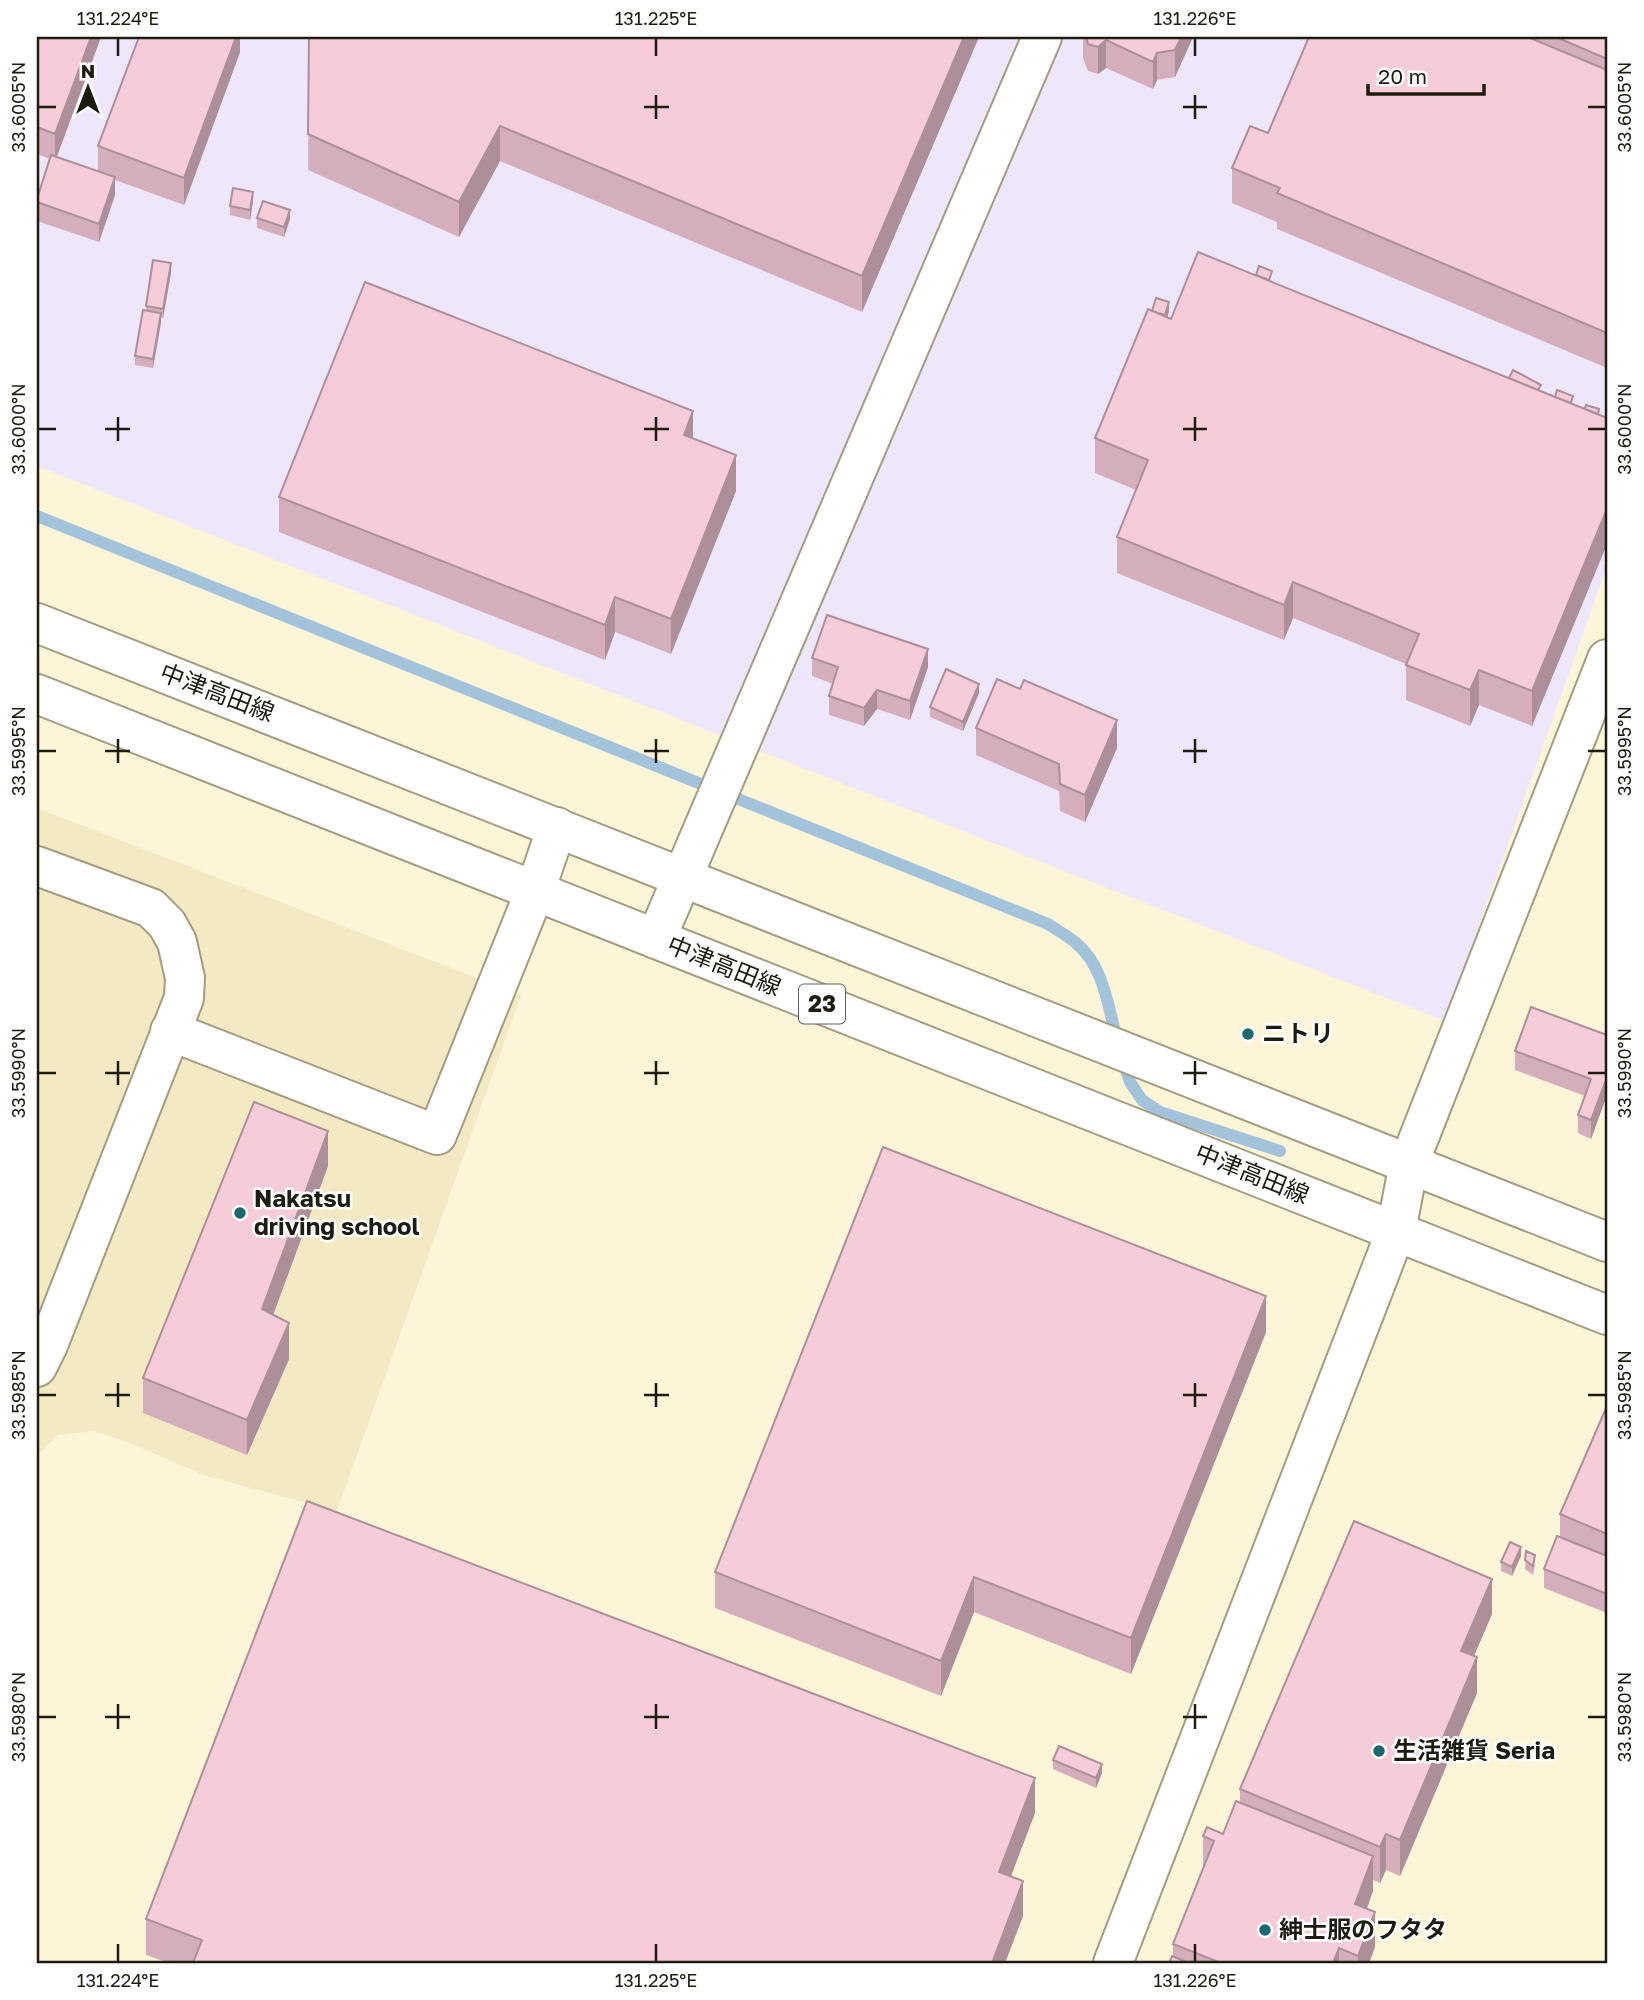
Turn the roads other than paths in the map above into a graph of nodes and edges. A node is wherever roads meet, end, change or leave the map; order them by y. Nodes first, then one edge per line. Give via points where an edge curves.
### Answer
1 (1042, 37) edge
2 (37, 623) edge
3 (1607, 659) edge
4 (37, 694) edge
5 (557, 827) junction
6 (37, 866) edge
7 (682, 876) junction
8 (535, 891) junction
9 (656, 939) junction
10 (170, 1031) junction
11 (1409, 1163) junction
12 (1396, 1231) junction
13 (1607, 1242) edge
14 (1607, 1315) edge
15 (40, 1353) edge
16 (1113, 1963) edge

1 - 7 main road
2 - 5 main road, 中津高田線
3 - 11 main road
4 - 8 main road, 中津高田線 / 23
5 - 7 main road, 中津高田線
5 - 8 main road
6 - 10 main road via 151,908 167,924 186,978 184,998
7 - 9 main road
7 - 11 main road, 中津高田線
8 - 9 main road, 中津高田線 / 23
8 - 10 main road via 437,1135
9 - 12 main road, 中津高田線 / 23
10 - 15 main road
11 - 12 main road
11 - 13 main road, 中津高田線
12 - 14 main road, 中津高田線 / 23
12 - 16 main road

